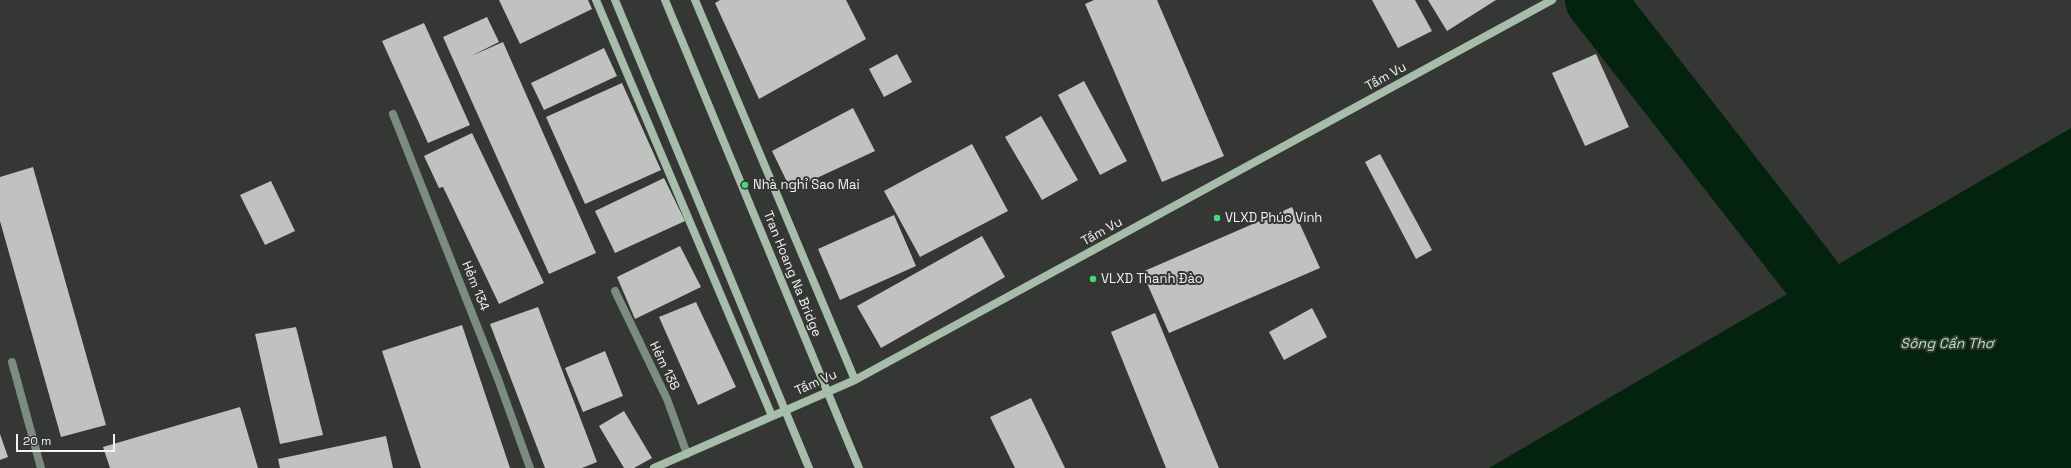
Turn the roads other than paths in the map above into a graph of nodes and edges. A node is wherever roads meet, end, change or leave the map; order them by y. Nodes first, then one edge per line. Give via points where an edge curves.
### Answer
1 (596, 0) edge
2 (615, 0) edge
3 (665, 0) edge
4 (695, 0) edge
5 (1551, 0) edge
6 (393, 114) dead end
7 (615, 291) dead end
8 (12, 362) dead end
9 (855, 380) junction
10 (772, 416) junction
11 (686, 454) junction
12 (41, 468) edge
13 (530, 468) edge
14 (654, 468) edge
15 (809, 468) edge
16 (859, 468) edge

1 - 10 main road
2 - 15 main road
3 - 16 main road, Tran Hoang Na Bridge
4 - 9 main road
5 - 9 main road, Tầm Vu
6 - 13 street, Hẻm 134 via 498,379
7 - 11 street, Hẻm 138 via 667,399
8 - 12 street
9 - 10 main road, Tầm Vu
10 - 11 main road, Tầm Vu
11 - 14 main road, Tầm Vu

